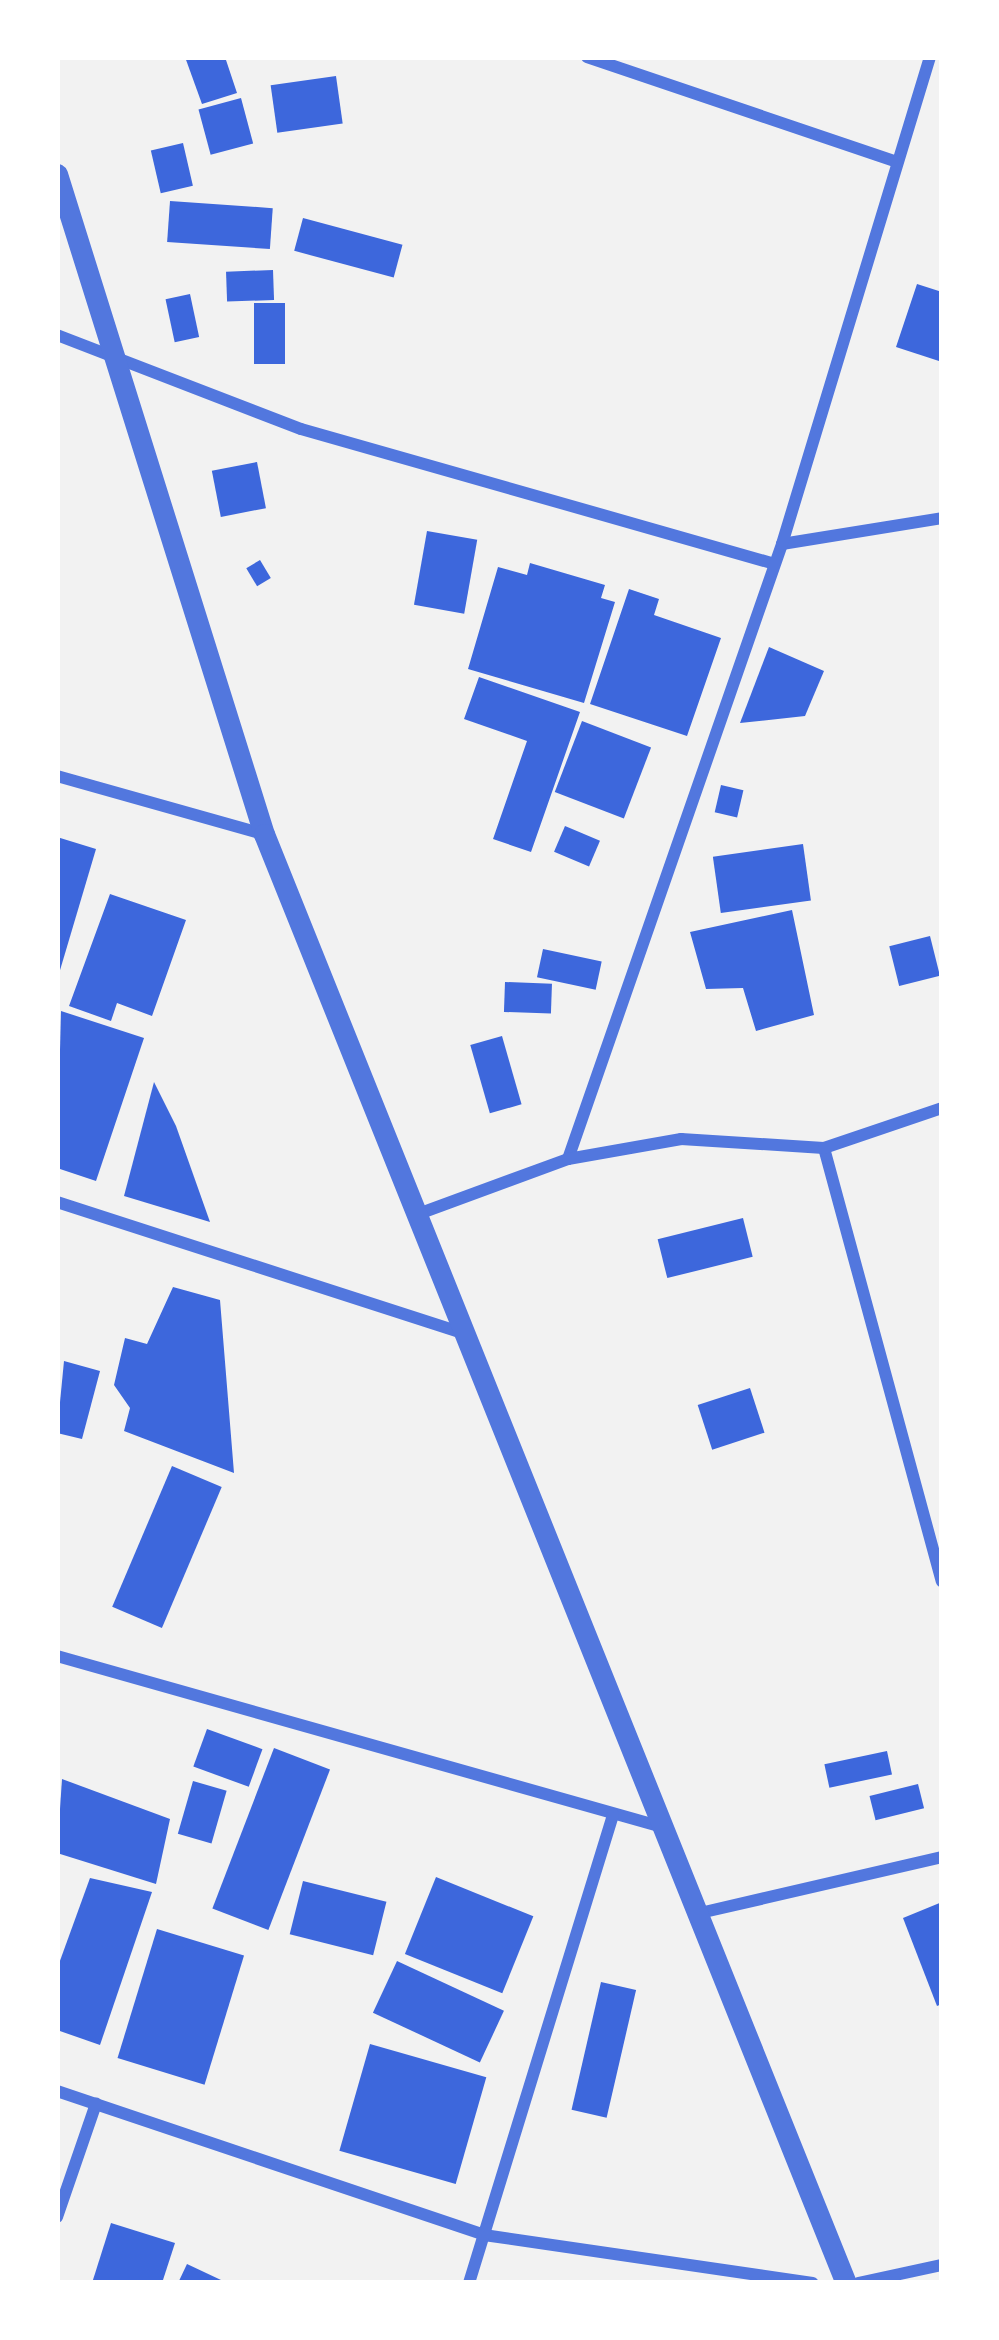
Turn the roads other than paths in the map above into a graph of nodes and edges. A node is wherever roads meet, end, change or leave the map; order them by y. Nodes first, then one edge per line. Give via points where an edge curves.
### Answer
1 (587, 57) edge
2 (930, 57) edge
3 (894, 161) junction
4 (57, 174) edge
5 (57, 335) edge
6 (122, 354) junction
7 (942, 518) edge
8 (782, 544) junction
9 (772, 563) junction
10 (57, 776) edge
11 (264, 834) junction
12 (942, 1108) edge
13 (824, 1148) junction
14 (568, 1159) junction
15 (57, 1202) edge
16 (421, 1213) junction
17 (464, 1333) junction
18 (942, 1581) edge
19 (57, 1656) edge
20 (613, 1815) junction
21 (663, 1827) junction
22 (942, 1857) edge
23 (700, 1913) junction
24 (57, 2091) edge
25 (96, 2104) junction
26 (57, 2217) edge
27 (484, 2235) junction
28 (942, 2265) edge
29 (469, 2283) edge
30 (813, 2283) edge
31 (846, 2283) edge
32 (858, 2283) edge

1 - 3 street
2 - 3 street
3 - 8 street
4 - 6 street
5 - 6 street
6 - 9 street via 301,429
6 - 11 street
7 - 8 street
8 - 9 street
9 - 14 street
10 - 11 street
11 - 16 street
12 - 13 street
13 - 14 street via 681,1139
13 - 18 street
14 - 16 street
15 - 17 street
16 - 17 street
17 - 21 street
19 - 20 street
20 - 21 street
20 - 27 street
21 - 23 street
22 - 23 street
23 - 31 street
24 - 25 street
25 - 26 street
25 - 27 street
27 - 29 street
27 - 30 street
28 - 32 street

